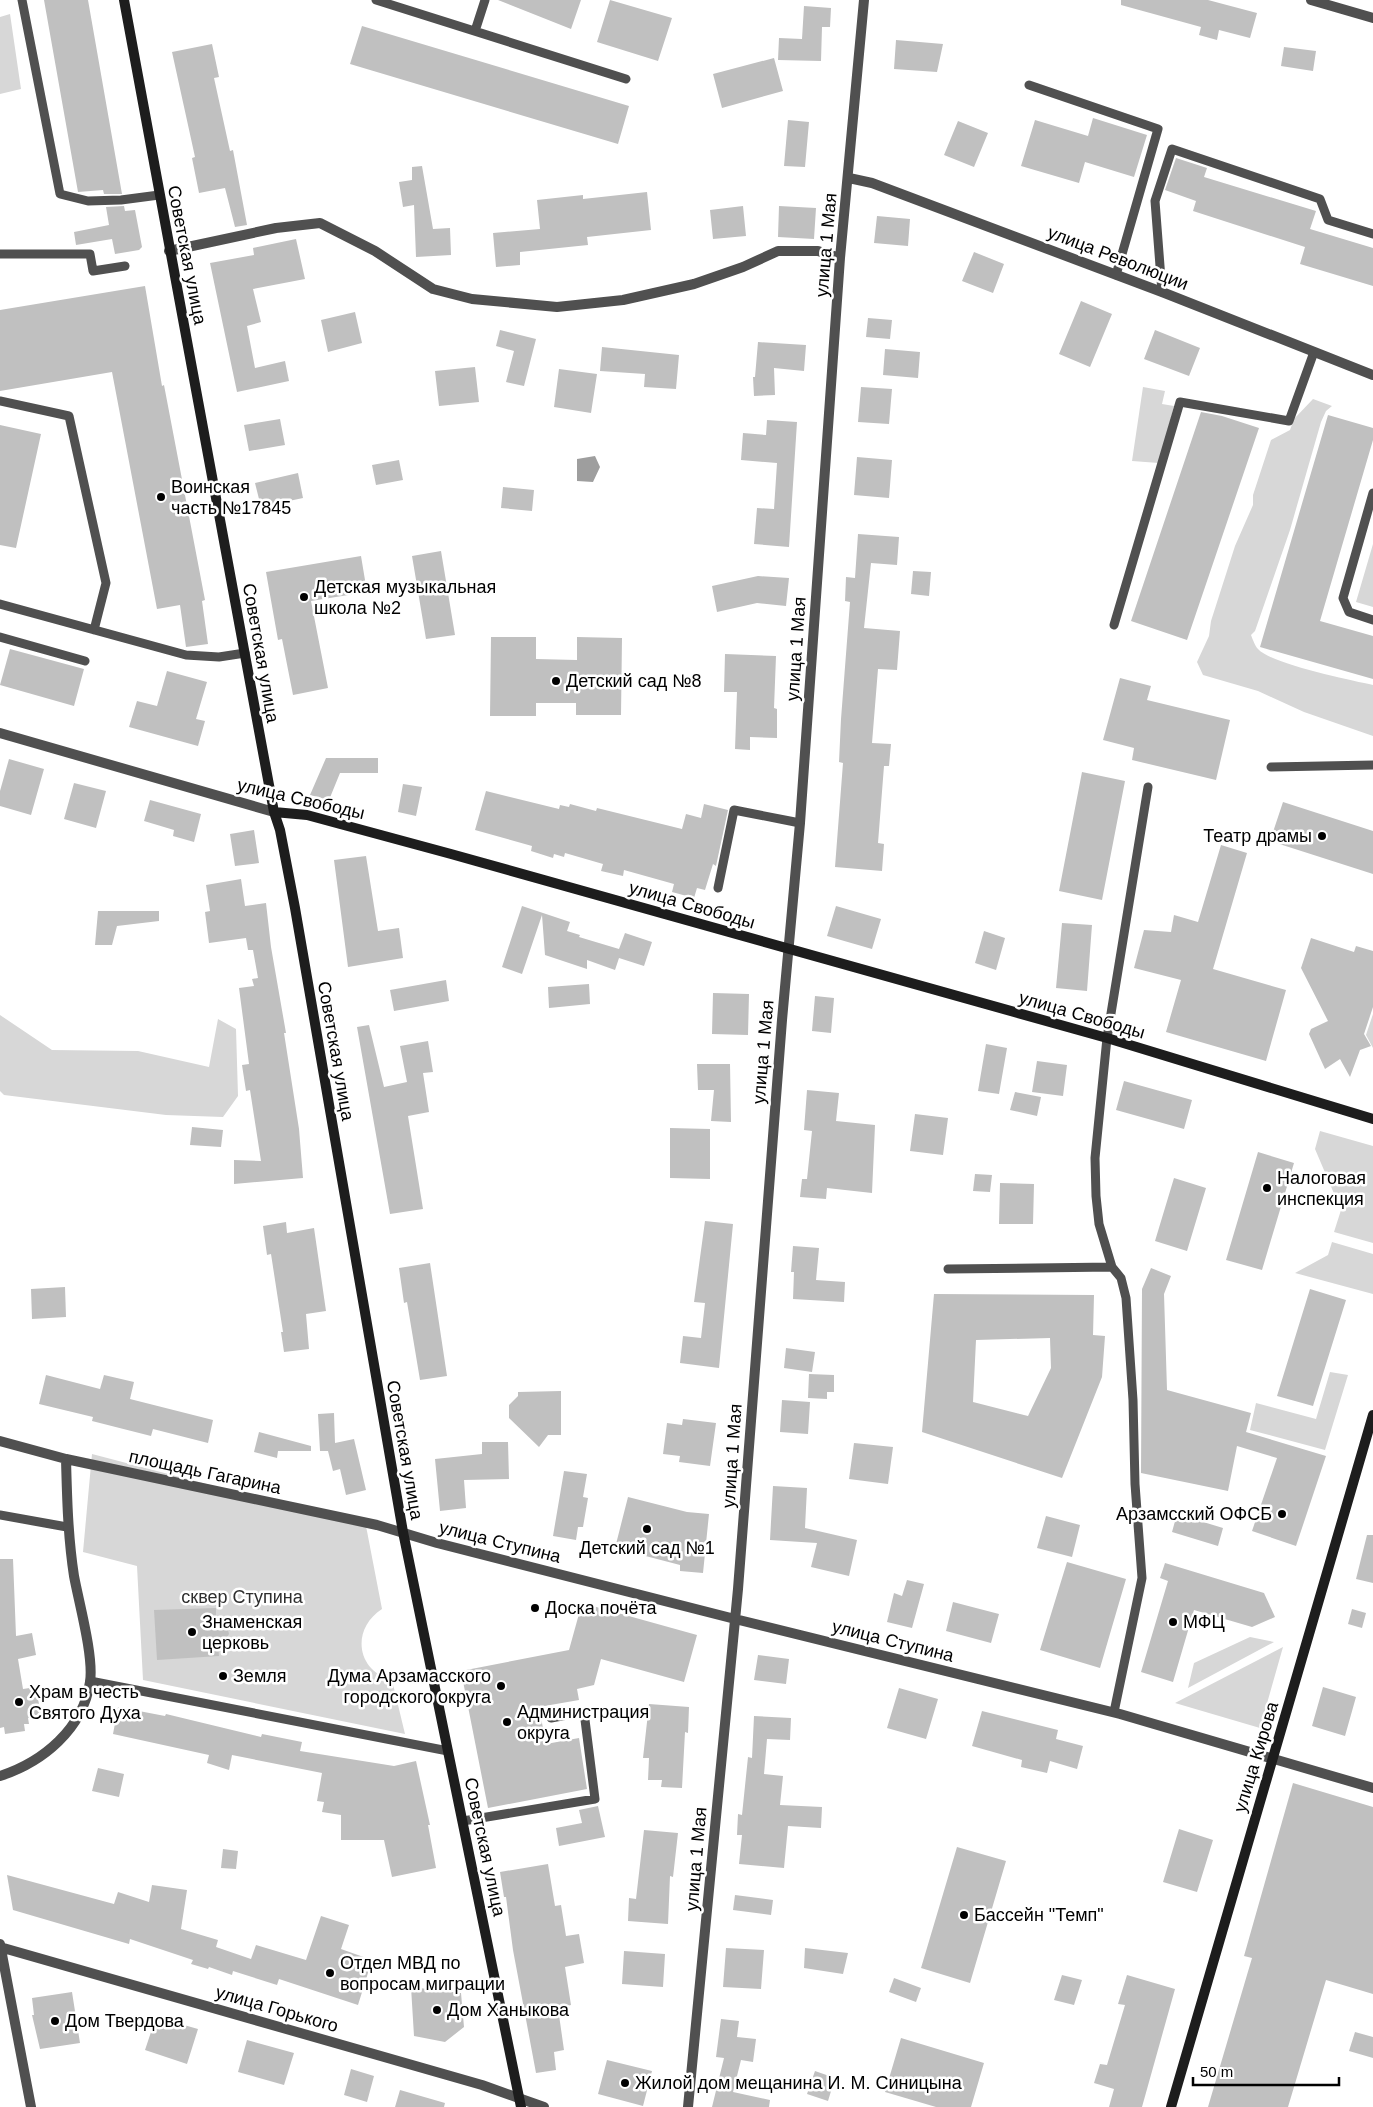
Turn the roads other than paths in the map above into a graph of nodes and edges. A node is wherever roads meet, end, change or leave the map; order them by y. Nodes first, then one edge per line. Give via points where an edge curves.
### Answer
1 (22, 0) edge
2 (124, 0) edge
3 (376, 0) edge
4 (485, 0) edge
5 (864, 0) edge
6 (1311, 0) edge
7 (1337, 4) edge
8 (1373, 18) edge
9 (475, 31) junction
10 (626, 79) dead end
11 (1029, 85) dead end
12 (849, 178) junction
13 (159, 195) junction
14 (1373, 234) edge
15 (169, 251) junction
16 (0, 254) edge
17 (840, 258) junction
18 (125, 266) dead end
19 (1116, 275) junction
20 (1162, 292) junction
21 (1314, 352) junction
22 (1373, 375) edge
23 (0, 401) edge
24 (1373, 493) edge
25 (0, 604) edge
26 (1373, 620) edge
27 (1114, 625) dead end
28 (94, 630) junction
29 (0, 637) edge
30 (245, 653) junction
31 (85, 661) dead end
32 (0, 733) edge
33 (1373, 765) edge
34 (1270, 766) dead end
35 (1148, 787) dead end
36 (274, 812) junction
37 (800, 823) junction
38 (718, 888) dead end
39 (788, 950) junction
40 (1106, 1038) junction
41 (1373, 1119) edge
42 (1112, 1267) junction
43 (948, 1269) dead end
44 (1373, 1415) edge
45 (0, 1441) edge
46 (66, 1458) junction
47 (0, 1515) edge
48 (68, 1527) junction
49 (403, 1532) junction
50 (735, 1619) junction
51 (90, 1681) junction
52 (1114, 1712) junction
53 (551, 1718) dead end
54 (448, 1751) junction
55 (1272, 1760) junction
56 (0, 1776) edge
57 (1373, 1788) edge
58 (463, 1821) junction
59 (0, 1946) edge
60 (520, 2103) edge
61 (31, 2107) edge
62 (544, 2107) edge
63 (688, 2107) edge
64 (1170, 2107) edge

1 - 13 lane via 60,194 88,201
2 - 13 street, Советская улица
3 - 9 lane
4 - 9 lane
5 - 12 street, улица 1 Мая
6 - 7 street
7 - 8 street
9 - 10 lane
11 - 19 lane via 1158,129
12 - 17 street, улица 1 Мая
12 - 19 street, улица Революции
13 - 15 street, Советская улица
14 - 20 lane via 1328,220 1320,199 1172,149 1155,201
15 - 17 street via 276,228 320,223 375,251 434,289 472,299 557,307 623,300 694,284 778,251 818,251
15 - 30 street, Советская улица
16 - 18 lane via 90,254 93,271
17 - 37 street, улица 1 Мая
19 - 20 street, улица Революции
20 - 21 street, улица Революции
21 - 22 street, улица Революции
21 - 27 lane via 1289,421 1180,402
23 - 28 lane via 69,416 106,583
24 - 26 lane via 1343,598 1349,612
25 - 28 lane
28 - 30 lane via 186,655 219,657
29 - 31 lane
30 - 36 street, Советская улица
32 - 36 street, улица Свободы
33 - 34 lane
35 - 40 lane
36 - 39 street, улица Свободы via 326,820
36 - 49 street, Советская улица via 295,908
37 - 38 lane via 734,810
37 - 39 street, улица 1 Мая
39 - 40 street, улица Свободы
39 - 50 street, улица 1 Мая
40 - 41 street, улица Свободы
40 - 42 lane via 1095,1158 1100,1224
42 - 43 lane
42 - 52 lane via 1121,1278 1126,1298 1133,1400 1134,1484 1142,1578
44 - 55 street, улица Кирова
45 - 46 street, площадь Гагарина
46 - 48 street
46 - 49 street, площадь Гагарина
47 - 48 lane
48 - 51 street
49 - 50 street, улица Ступина
49 - 54 street, Советская улица
50 - 52 street, улица Ступина
50 - 63 street, улица 1 Мая
51 - 54 lane
51 - 56 street via 78,1720 53,1748 15,1771
52 - 55 street, улица Ступина
53 - 58 lane via 584,1712 595,1799
54 - 58 street, Советская улица
55 - 57 street, улица Ступина
55 - 64 street, улица Кирова
58 - 60 street, Советская улица
59 - 60 street, улица Горького via 482,2085
59 - 61 street
60 - 62 street, улица Горького

